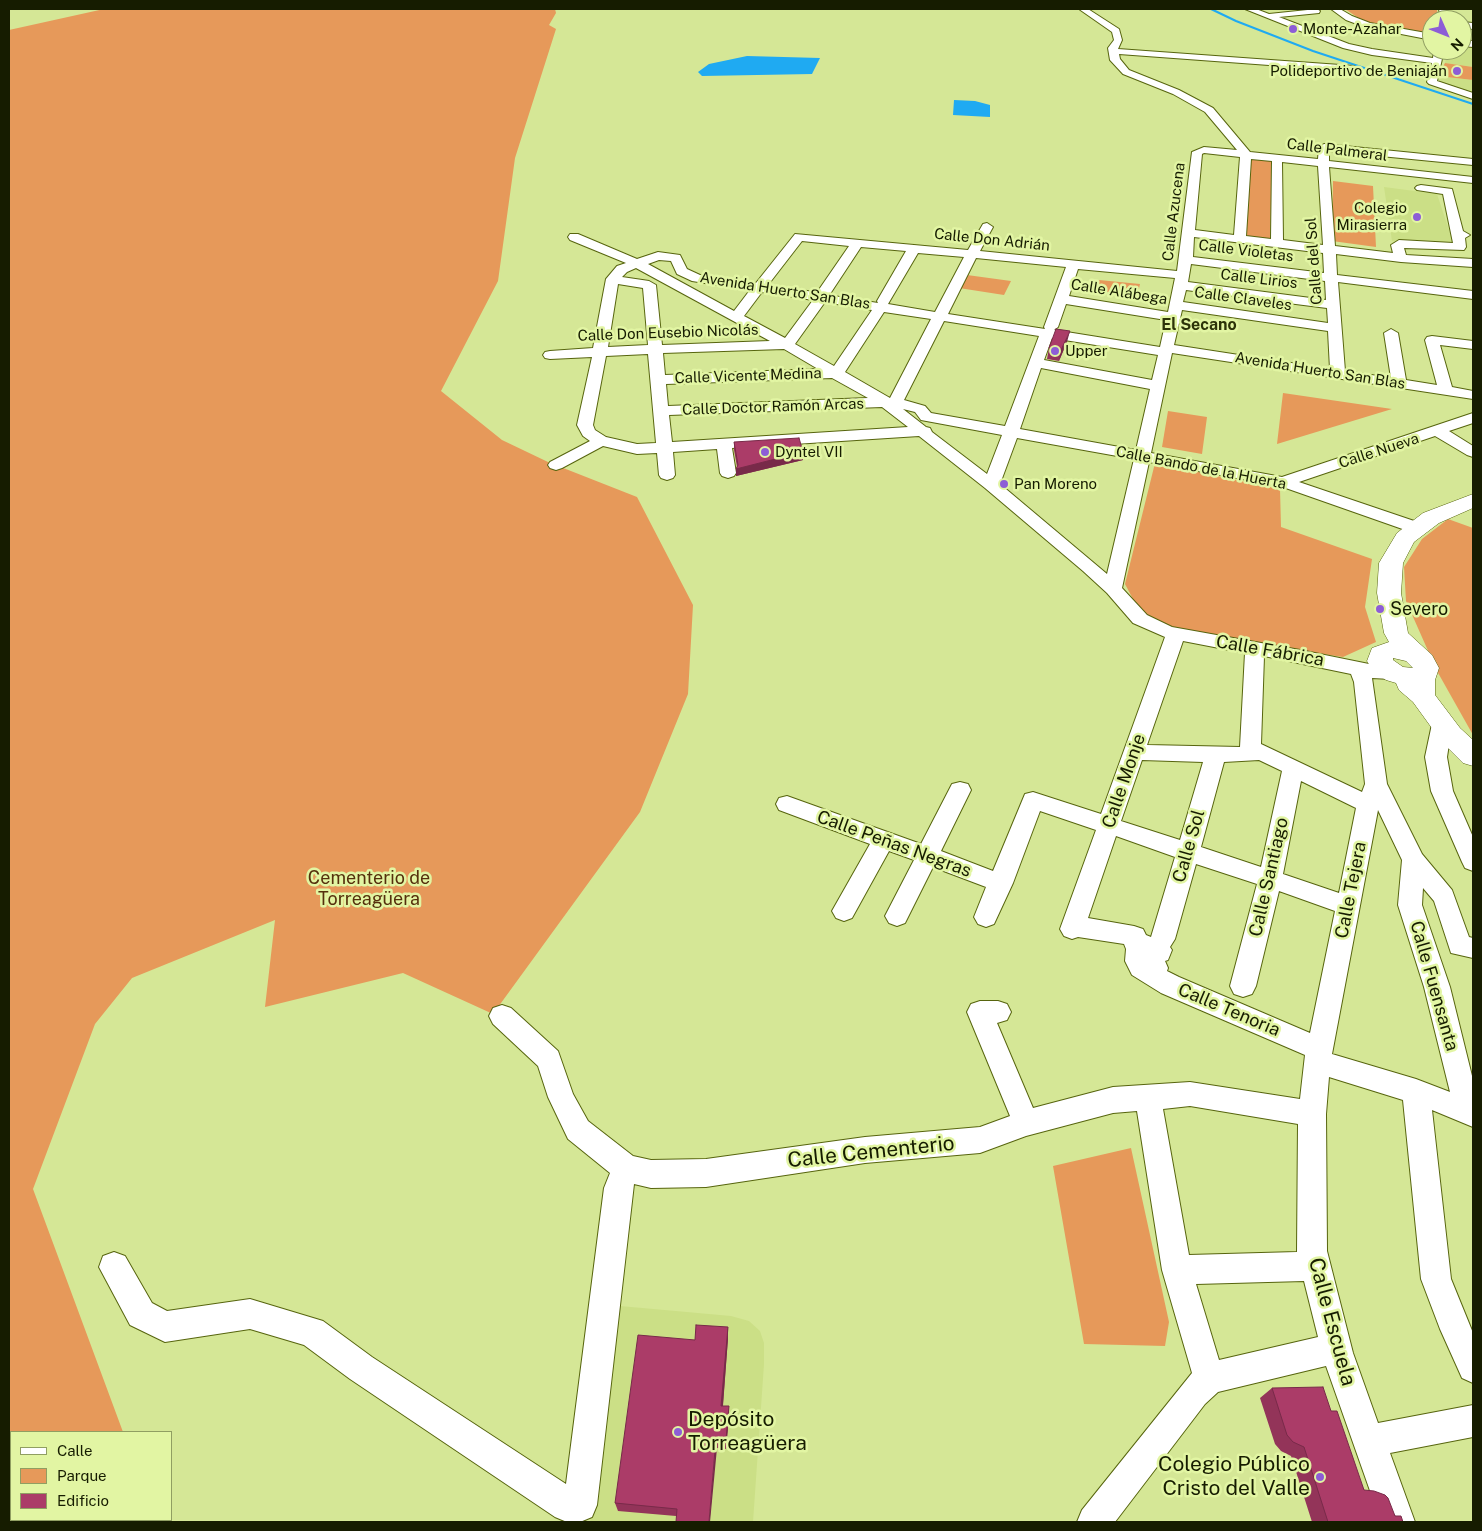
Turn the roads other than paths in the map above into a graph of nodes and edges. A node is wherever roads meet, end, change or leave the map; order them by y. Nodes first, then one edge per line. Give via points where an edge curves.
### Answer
1 (1083, 9) edge
2 (1249, 9) edge
3 (1286, 9) edge
4 (1336, 9) edge
5 (1436, 9) edge
6 (1443, 9) edge
7 (1316, 11) dead end
8 (1296, 13) junction
9 (1267, 16) junction
10 (1349, 18) junction
11 (1331, 20) dead end
12 (1314, 22) dead end
13 (1287, 25) junction
14 (1333, 30) dead end
15 (1310, 33) junction
16 (1422, 36) edge
17 (1375, 42) dead end
18 (1114, 51) junction
19 (1395, 55) junction
20 (1422, 58) edge
21 (1437, 60) edge
22 (1351, 68) dead end
23 (1473, 96) edge
24 (1197, 152) joint
25 (1383, 153) junction
26 (1246, 154) junction
27 (1277, 158) junction
28 (1438, 159) junction
29 (1473, 162) edge
30 (1323, 163) junction
31 (1385, 170) junction
32 (1444, 177) junction
33 (1473, 180) edge
34 (1387, 184) dead end
35 (1413, 187) dead end
36 (1452, 191) junction
37 (987, 227) dead end
38 (1189, 233) junction
39 (1458, 235) junction
40 (1473, 236) edge
41 (574, 237) dead end
42 (1240, 239) junction
43 (1277, 243) junction
44 (857, 244) junction
45 (914, 249) junction
46 (1330, 250) junction
47 (972, 254) junction
48 (1380, 256) junction
49 (1400, 258) junction
50 (1473, 263) edge
51 (638, 264) junction
52 (1073, 264) junction
53 (1183, 273) junction
54 (1332, 278) junction
55 (612, 279) junction
56 (763, 285) junction
57 (1393, 285) junction
58 (823, 295) junction
59 (1473, 295) edge
60 (1061, 299) junction
61 (882, 304) junction
62 (1334, 305) junction
63 (1174, 311) junction
64 (941, 313) junction
65 (736, 317) junction
66 (1335, 328) junction
67 (1049, 330) junction
68 (1391, 333) dead end
69 (787, 345) junction
70 (1473, 345) edge
71 (1166, 348) junction
72 (655, 349) junction
73 (600, 351) junction
74 (550, 355) dead end
75 (1036, 363) junction
76 (837, 373) junction
77 (1338, 374) junction
78 (658, 380) junction
79 (1399, 383) junction
80 (1158, 386) junction
81 (1446, 391) junction
82 (1473, 395) edge
83 (890, 402) junction
84 (661, 411) junction
85 (1473, 418) edge
86 (1437, 431) junction
87 (925, 432) junction
88 (1010, 432) junction
89 (601, 441) junction
90 (724, 444) junction
91 (665, 448) junction
92 (1473, 452) edge
93 (1142, 456) junction
94 (556, 466) dead end
95 (728, 473) dead end
96 (667, 475) dead end
97 (1283, 482) junction
98 (990, 485) junction
99 (1473, 500) edge
100 (1417, 528) junction
101 (1113, 589) junction
102 (1176, 634) junction
103 (1255, 649) junction
104 (1382, 660) junction
105 (1420, 675) junction
106 (1442, 724) junction
107 (1134, 752) junction
108 (1250, 753) junction
109 (1216, 754) junction
110 (1473, 756) edge
111 (1293, 768) junction
112 (960, 790) dead end
113 (1372, 794) junction
114 (787, 804) dead end
115 (1108, 826) junction
116 (883, 840) junction
117 (1188, 852) junction
118 (927, 856) junction
119 (1413, 860) junction
120 (1473, 862) edge
121 (1270, 879) junction
122 (1001, 883) junction
123 (1347, 905) junction
124 (844, 911) dead end
125 (897, 916) dead end
126 (986, 916) dead end
127 (1163, 939) dead end
128 (1473, 948) edge
129 (1141, 968) joint
130 (1243, 986) dead end
131 (998, 1012) dead end
132 (502, 1016) dead end
133 (1318, 1056) junction
134 (1416, 1092) junction
135 (1148, 1097) junction
136 (1471, 1113) edge
137 (1312, 1114) junction
138 (1026, 1123) junction
139 (626, 1168) junction
140 (1315, 1266) junction
141 (114, 1267) dead end
142 (1176, 1270) junction
143 (1336, 1348) junction
144 (1473, 1367) edge
145 (1209, 1378) junction
146 (1473, 1421) edge
147 (1369, 1441) junction
148 (580, 1514) edge
149 (1094, 1522) edge
150 (1398, 1522) edge

1 - 18 street via 1116,31 1118,40
2 - 9 street
3 - 8 street
4 - 10 street
5 - 6 street
7 - 8 street
8 - 9 street
9 - 13 street
10 - 11 street
10 - 16 street via 1384,30
12 - 13 street
13 - 15 street
14 - 15 street
15 - 19 street via 1346,46
17 - 19 street
18 - 22 street
18 - 26 street via 1115,60 1126,72 1176,92 1209,110
19 - 20 street
21 - 23 street via 1432,81
24 - 26 street, Calle Palmeral
24 - 38 street, Calle Azucena
25 - 28 street
25 - 30 street, Calle del Sol via 1324,147
25 - 31 street
26 - 27 street, Calle Palmeral
26 - 42 street
27 - 30 street, Calle Palmeral
27 - 43 street
28 - 29 street
28 - 32 street
30 - 31 street, Calle Palmeral
30 - 46 street, Calle del Sol via 1329,178
31 - 32 street, Calle Palmeral
31 - 34 street
32 - 33 street, Calle Palmeral
32 - 36 street
35 - 36 street
36 - 39 street
37 - 47 street
38 - 42 street
38 - 53 street, Calle Azucena
39 - 40 street
39 - 49 street via 1460,247 1399,244
41 - 51 street
42 - 43 street
43 - 46 street
44 - 45 street, Calle Don Adrián
44 - 56 street, Calle Don Adrián via 799,238
44 - 58 street
45 - 47 street, Calle Don Adrián
45 - 61 street
46 - 48 street
46 - 54 street, Calle del Sol
47 - 52 street, Calle Don Adrián
47 - 64 street
48 - 49 street
48 - 57 street
49 - 50 street
51 - 55 street via 622,269
51 - 56 street, Avenida Huerto San Blas via 658,256 676,258 682,271 697,278
51 - 65 street
52 - 53 street, Calle Don Adrián
52 - 60 street
53 - 54 street, Calle Violetas
53 - 62 street, Calle Lirios
53 - 63 street, Calle Azucena
54 - 57 street, Calle Violetas
54 - 62 street, Calle del Sol
55 - 72 street via 649,284
55 - 73 street
56 - 58 street, Avenida Huerto San Blas
56 - 65 street
57 - 59 street, Calle Violetas
58 - 61 street, Avenida Huerto San Blas
58 - 69 street
60 - 63 street, Calle Alábega
60 - 67 street
61 - 64 street, Avenida Huerto San Blas
61 - 76 street
62 - 66 street, Calle del Sol
63 - 66 street, Calle Claveles
63 - 71 street, Calle Azucena
64 - 67 street, Avenida Huerto San Blas
64 - 83 street
65 - 69 street
66 - 77 street, Calle del Sol
67 - 71 street, Avenida Huerto San Blas
67 - 75 street
68 - 79 street
69 - 72 street, Calle Don Eusebio Nicolás
69 - 76 street
70 - 81 street via 1432,340
71 - 77 street, Avenida Huerto San Blas
71 - 80 street, Calle Azucena
72 - 73 street, Calle Don Eusebio Nicolás
72 - 78 street
73 - 74 street, Calle Don Eusebio Nicolás
73 - 89 street via 584,425
75 - 80 street
75 - 88 street
76 - 78 street, Calle Vicente Medina
76 - 83 street
77 - 79 street, Avenida Huerto San Blas
78 - 84 street
79 - 81 street, Avenida Huerto San Blas
80 - 93 street, Calle Azucena
81 - 82 street, Avenida Huerto San Blas
83 - 84 street, Calle Doctor Ramón Arcas
83 - 87 street, Calle Fábrica
83 - 88 street, Calle Bando de la Huerta via 920,409 926,417
84 - 91 street
85 - 86 street, Calle Nueva
86 - 92 street
86 - 97 street, Calle Nueva
87 - 90 street
87 - 98 street, Calle Fábrica
88 - 93 street, Calle Bando de la Huerta
88 - 98 street
89 - 91 street via 637,449
89 - 94 street
90 - 91 street
90 - 95 street
91 - 96 street
93 - 97 street, Calle Bando de la Huerta
93 - 101 street, Calle Azucena
97 - 100 street, Calle Bando de la Huerta
98 - 101 street, Calle Fábrica
99 - 100 main road via 1431,518
100 - 104 main road via 1404,538 1391,563
101 - 102 street, Calle Fábrica via 1140,619
102 - 103 street, Calle Fábrica
102 - 107 street, Calle Monje
103 - 104 street, Calle Fábrica
103 - 108 street
104 - 105 main road
104 - 105 main road via 1401,650
104 - 113 street, Calle Tejera via 1364,682
105 - 106 main road
106 - 110 main road
106 - 120 street via 1436,757 1442,792
107 - 109 street
107 - 115 street, Calle Monje
108 - 109 street
108 - 111 street via 1261,752
109 - 117 street, Calle Sol
111 - 113 street
111 - 121 street, Calle Santiago
112 - 118 street
113 - 119 street
113 - 123 street, Calle Tejera
114 - 116 street, Calle Peñas Negras
115 - 117 street
115 - 122 street via 1033,800
115 - 129 street, Calle Monje via 1073,928 1134,936 1135,942 1160,950 1158,953 1139,946 1137,961 1156,968 1154,972
116 - 118 street, Calle Peñas Negras
116 - 124 street
117 - 121 street
117 - 127 street, Calle Sol
118 - 122 street, Calle Peñas Negras
118 - 125 street
119 - 128 street via 1444,897 1460,946
119 - 136 street, Calle Fuensanta via 1410,905 1437,987
121 - 123 street
121 - 130 street, Calle Santiago
122 - 126 street
123 - 133 street, Calle Tejera
129 - 133 street, Calle Tenoria
131 - 138 street via 980,1012
132 - 139 street, Calle Cementerio via 549,1059 561,1097 578,1130
133 - 134 street, Calle Tenoria
133 - 137 street, Calle Tejera
134 - 136 street, Calle Tenoria
134 - 144 street via 1436,1279 1454,1329
135 - 137 street, Calle Cementerio via 1190,1094
135 - 138 street, Calle Cementerio via 1113,1100
135 - 142 street
137 - 140 street, Calle Escuela via 1312,1251
138 - 139 street, Calle Cementerio via 980,1140 865,1150 706,1173 651,1174
139 - 148 street via 618,1188
140 - 142 street
140 - 143 street, Calle Escuela
141 - 148 street via 141,1314 165,1327 250,1314 312,1332
142 - 145 street
143 - 145 street
143 - 147 street, Calle Escuela
145 - 149 street
146 - 147 street
147 - 150 street, Calle Escuela

